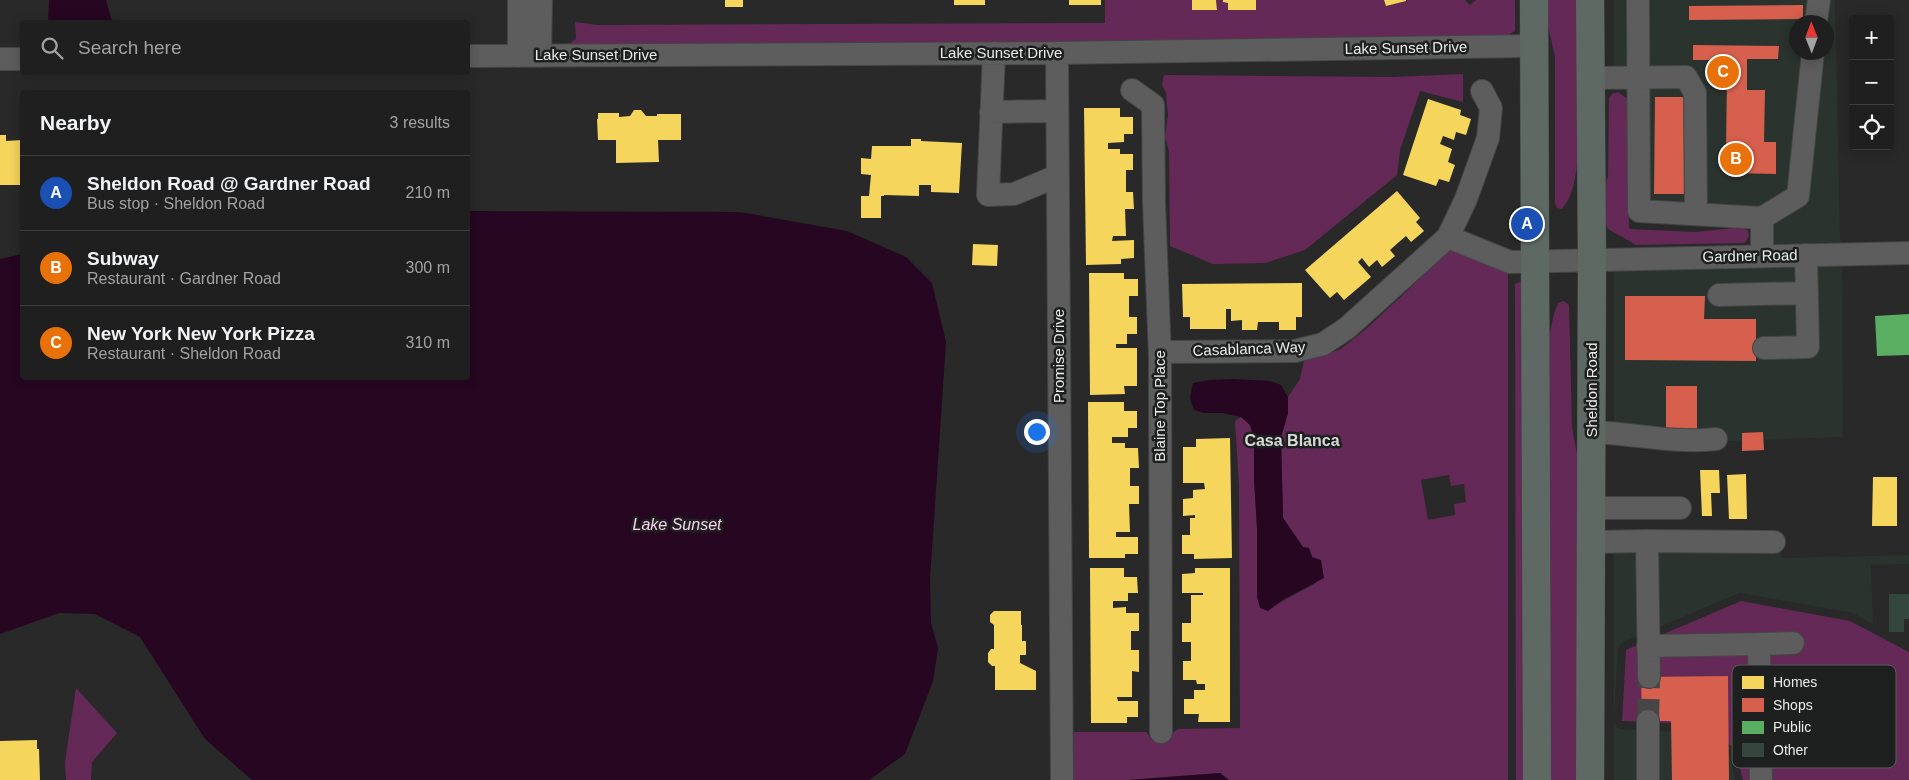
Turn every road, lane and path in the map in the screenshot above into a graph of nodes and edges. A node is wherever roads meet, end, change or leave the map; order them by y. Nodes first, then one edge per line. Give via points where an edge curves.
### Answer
1 (519, 0) edge
2 (541, 0) edge
3 (1534, 0) edge
4 (1590, 0) edge
5 (1638, 0) edge
6 (1819, 0) edge
7 (1817, 15) edge
8 (1534, 46) junction
9 (994, 53) junction
10 (1056, 53) junction
11 (470, 56) edge
12 (530, 56) junction
13 (0, 59) edge
14 (20, 59) edge
15 (1812, 60) edge
16 (1639, 77) junction
17 (1590, 78) junction
18 (1132, 90) dead end
19 (1482, 91) dead end
20 (1057, 111) junction
21 (991, 112) junction
22 (1057, 176) junction
23 (1696, 214) junction
24 (1762, 218) junction
25 (1448, 237) junction
26 (1909, 252) edge
27 (1806, 255) junction
28 (1762, 256) junction
29 (1592, 260) junction
30 (1535, 262) junction
31 (1806, 293) junction
32 (1719, 295) dead end
33 (1764, 348) dead end
34 (1160, 352) junction
35 (1591, 432) junction
36 (1716, 439) dead end
37 (1591, 508) junction
38 (1680, 508) dead end
39 (1648, 541) junction
40 (1591, 542) junction
41 (1774, 542) dead end
42 (1536, 559) junction
43 (1794, 643) dead end
44 (1759, 644) junction
45 (1648, 646) junction
46 (1759, 665) edge
47 (1649, 677) tunnel mouth
48 (1648, 721) tunnel mouth
49 (1161, 732) dead end
50 (1062, 780) edge
51 (1537, 780) edge
52 (1551, 780) edge
53 (1590, 780) edge
54 (1648, 780) edge

1 - 12 street
2 - 12 street
3 - 8 main road
4 - 17 main road, Sheldon Road
5 - 16 street
6 - 7 street
8 - 10 street, Lake Sunset Drive
8 - 30 main road
9 - 10 street, Lake Sunset Drive
9 - 12 street, Lake Sunset Drive
9 - 21 street
10 - 20 street, Promise Drive
11 - 12 street, Lake Sunset Drive
13 - 14 street
15 - 24 street via 1798,196
16 - 17 street
16 - 23 street via 1686,77 1695,93
16 - 23 street via 1639,211
17 - 29 main road, Sheldon Road
18 - 34 street, Blaine Top Place via 1153,105
19 - 25 street, Casablanca Way via 1491,108 1488,138
20 - 21 street
20 - 22 street, Promise Drive
21 - 22 street via 988,195 1014,194
22 - 50 street, Promise Drive
23 - 24 street
24 - 28 street
25 - 30 street via 1510,262
25 - 34 street, Casablanca Way via 1348,328 1323,344 1295,351
26 - 27 street, Gardner Road
27 - 28 street, Gardner Road
27 - 31 street
28 - 29 street, Gardner Road
29 - 30 street
29 - 35 main road, Sheldon Road
30 - 42 main road
31 - 32 street
31 - 33 street via 1808,347
34 - 49 street, Blaine Top Place
35 - 36 street via 1672,440
35 - 37 main road, Sheldon Road
37 - 38 street
37 - 40 main road, Sheldon Road
39 - 40 street
39 - 41 street
39 - 45 street
40 - 53 main road, Sheldon Road
42 - 51 main road
42 - 52 main road via 1551,609
43 - 44 street
44 - 45 street
44 - 46 street
45 - 47 street
48 - 54 street

